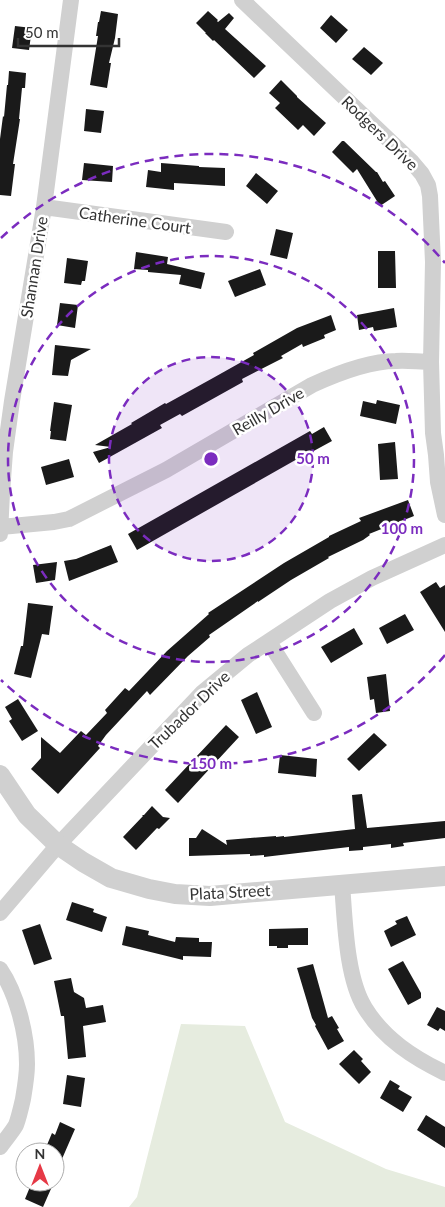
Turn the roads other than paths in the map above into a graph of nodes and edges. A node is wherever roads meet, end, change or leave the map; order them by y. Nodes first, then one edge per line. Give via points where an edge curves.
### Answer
1 (71, 0) edge
2 (242, 0) edge
3 (44, 207) junction
4 (226, 232) dead end
5 (431, 362) junction
6 (440, 455) edge
7 (445, 515) edge
8 (0, 530) edge
9 (445, 545) edge
10 (269, 642) junction
11 (314, 713) dead end
12 (0, 775) edge
13 (58, 846) junction
14 (445, 876) edge
15 (342, 884) junction
16 (0, 913) edge
17 (0, 969) edge
18 (445, 1073) edge
19 (0, 1147) edge

1 - 3 street, Shannan Drive
2 - 5 street, Rodgers Drive via 411,161 428,185 433,262
3 - 4 street, Catherine Court
3 - 8 street, Shannan Drive via 12,401
5 - 6 street, Rodgers Drive via 432,433
5 - 8 street, Reilly Drive via 394,360 332,376 166,470 69,519
6 - 7 street, Rodgers Drive via 438,482
9 - 10 street, Trubador Drive via 330,601
10 - 11 street
10 - 13 street, Trubador Drive via 202,693
12 - 13 street, Plata Street via 27,815
13 - 15 street, Plata Street via 112,878 175,894 210,896
13 - 16 street, Trubador Drive
14 - 15 street, Plata Street
15 - 18 street via 350,962 364,1007 389,1038
17 - 19 street via 7,980 20,1020 27,1065 20,1112 15,1126

